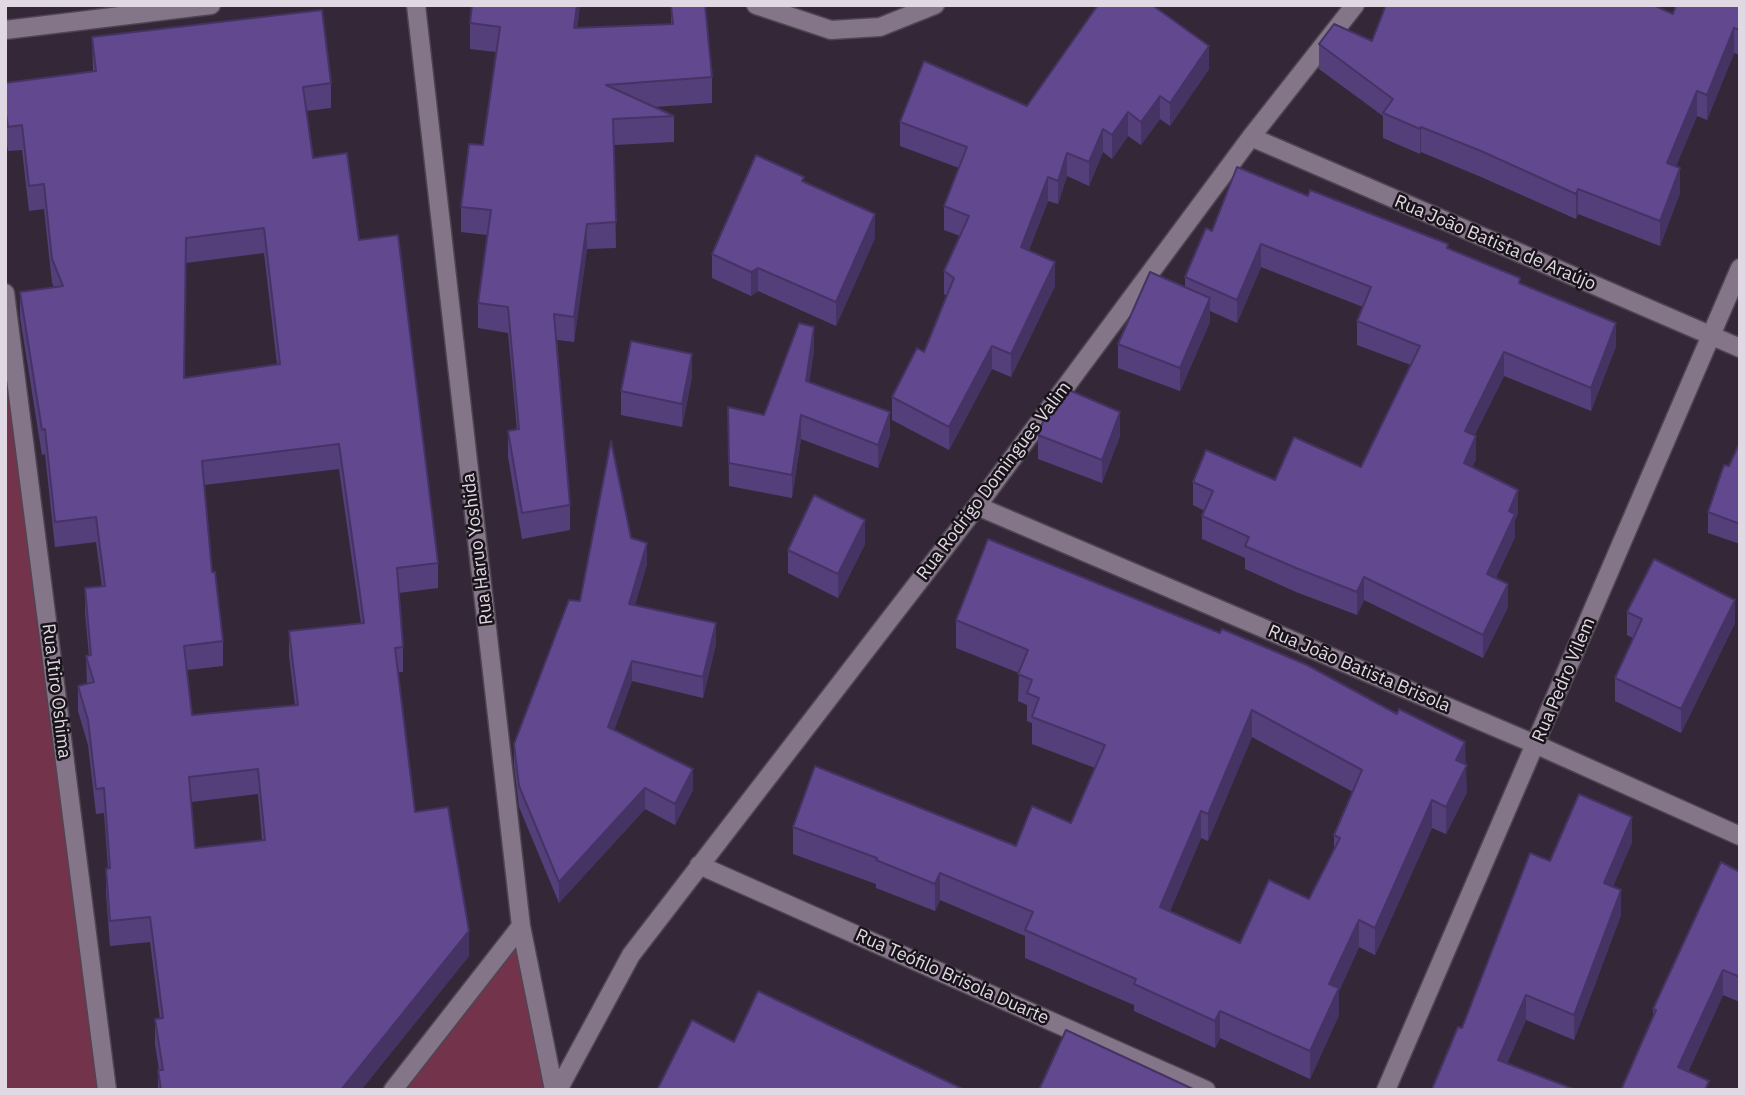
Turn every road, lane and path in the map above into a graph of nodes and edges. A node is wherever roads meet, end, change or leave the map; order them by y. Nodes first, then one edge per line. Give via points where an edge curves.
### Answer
1 (211, 5) edge
2 (416, 5) edge
3 (756, 5) edge
4 (934, 5) edge
5 (1355, 5) edge
6 (5, 30) edge
7 (1251, 137) junction
8 (1740, 268) edge
9 (5, 293) edge
10 (1710, 335) junction
11 (1740, 348) edge
12 (977, 506) junction
13 (1537, 745) junction
14 (1740, 836) edge
15 (699, 865) junction
16 (521, 926) junction
17 (107, 1090) edge
18 (393, 1090) edge
19 (556, 1090) edge
20 (1206, 1090) edge
21 (1386, 1090) edge

1 - 6 street
2 - 16 street, Rua Haruo Yoshida
3 - 4 street via 831,30 880,27
5 - 7 street, Rua Rodrigo Domingues Valim
7 - 10 street, Rua João Batista de Araújo
7 - 12 street, Rua Rodrigo Domingues Valim
8 - 10 street, Rua Pedro Vilem
9 - 17 street, Rua Itiro Oshima
10 - 11 street, Rua João Batista de Araújo
10 - 13 street, Rua Pedro Vilem
12 - 13 street, Rua João Batista Brisola
12 - 15 street, Rua Rodrigo Domingues Valim
13 - 14 street, Rua João Batista Brisola
13 - 21 street, Rua Pedro Vilem
15 - 19 street, Rua Rodrigo Domingues Valim via 631,955
15 - 20 street, Rua Teófilo Brisola Duarte
16 - 18 street
16 - 19 street, Rua Haruo Yoshida

